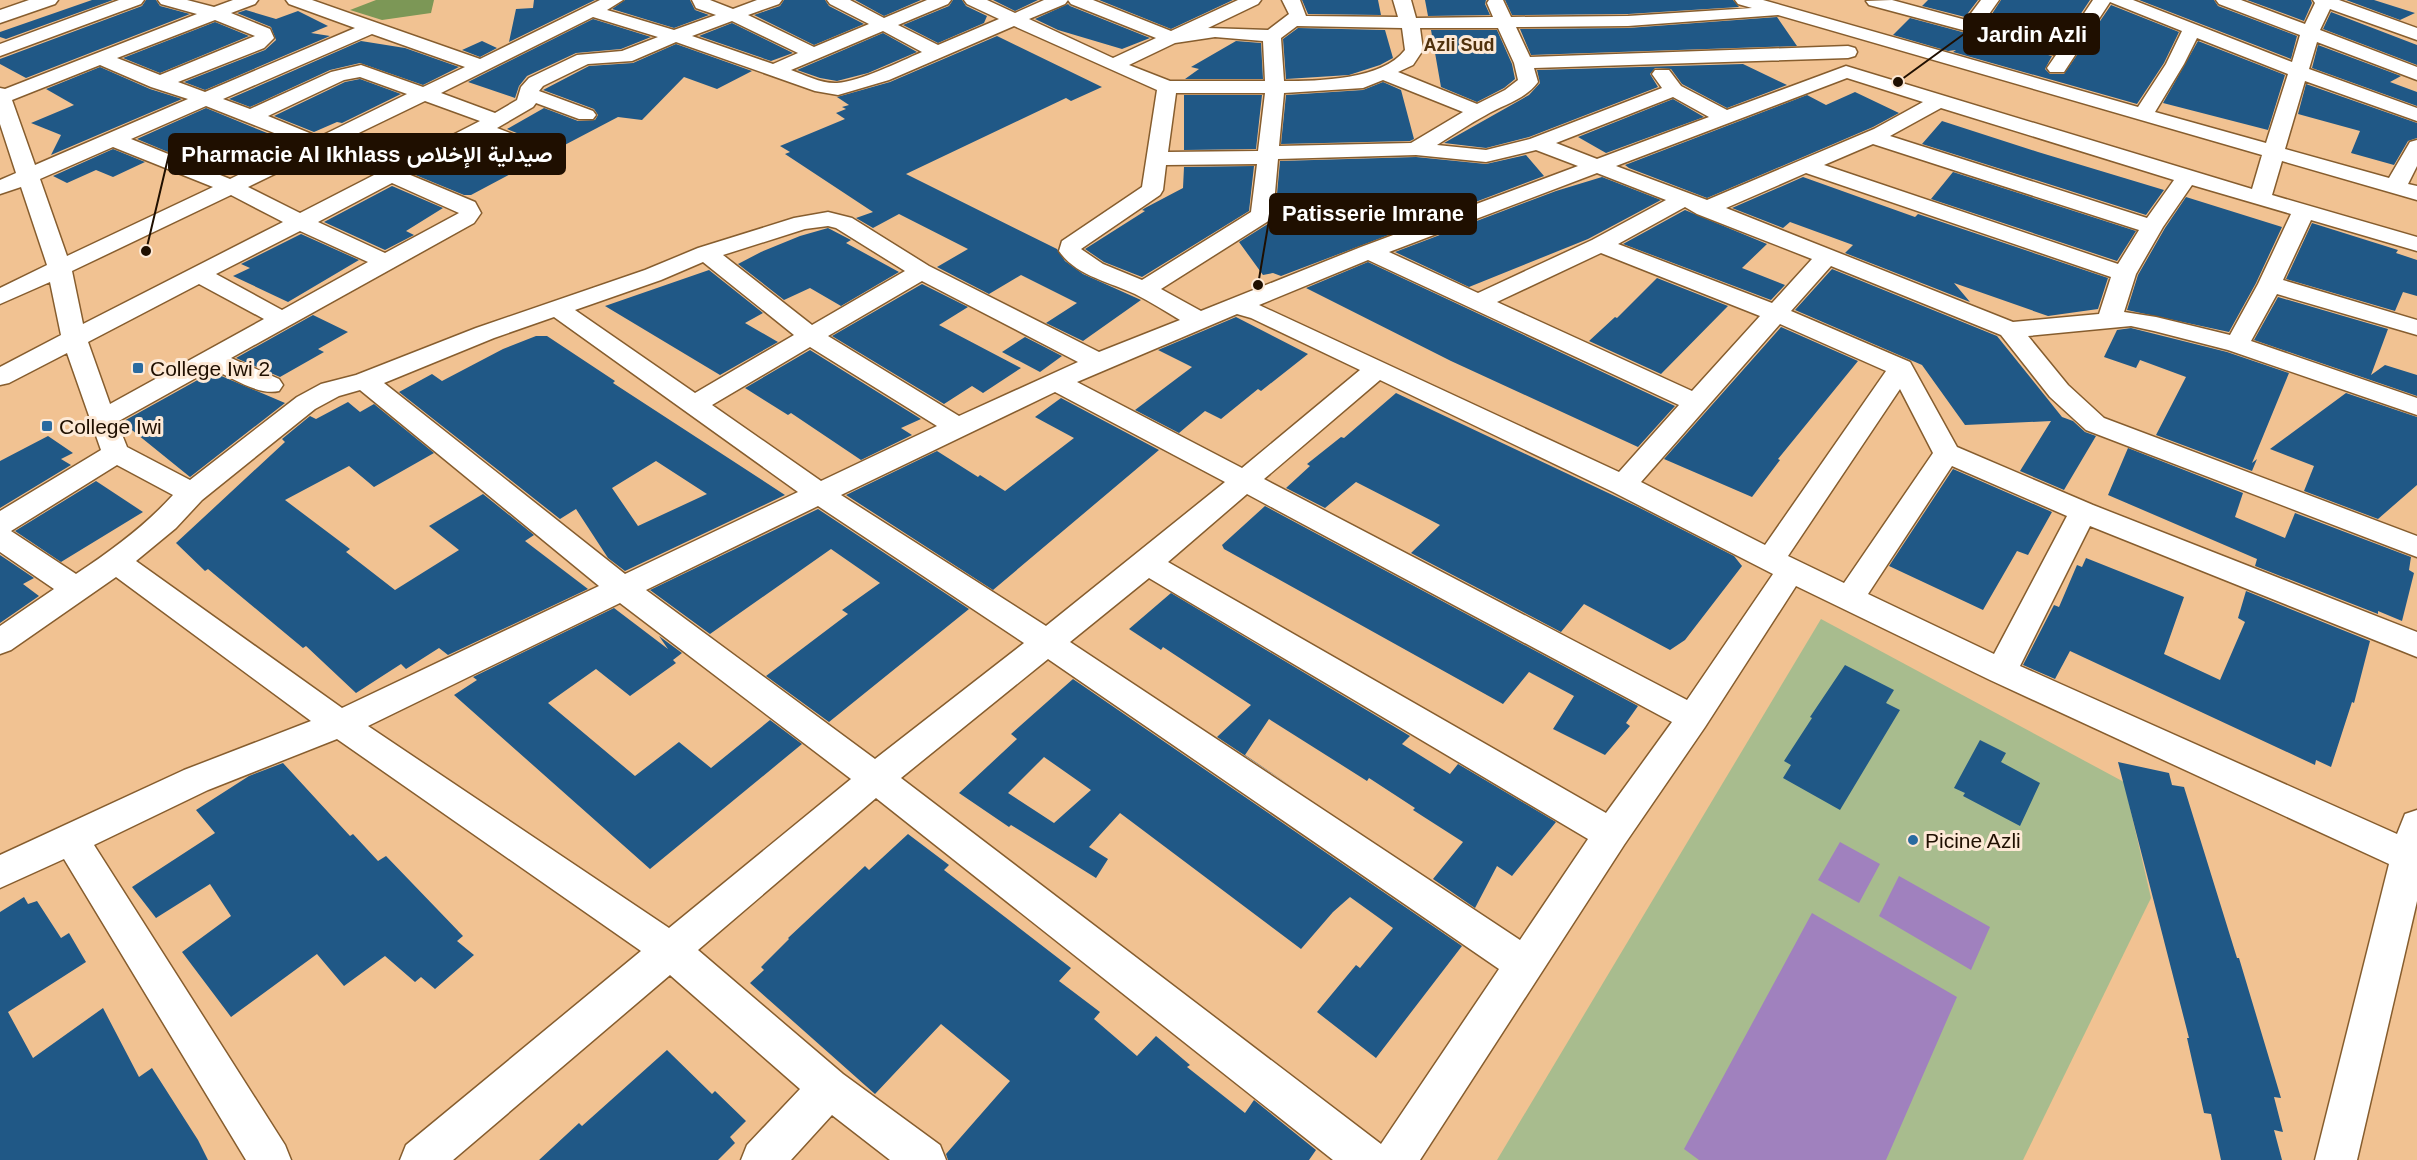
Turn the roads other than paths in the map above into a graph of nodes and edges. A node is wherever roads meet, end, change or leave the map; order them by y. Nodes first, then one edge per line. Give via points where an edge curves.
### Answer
1 (48, 0) edge
2 (135, 0) edge
3 (167, 0) edge
4 (249, 0) edge
5 (295, 0) edge
6 (614, 0) edge
7 (701, 0) edge
8 (773, 0) edge
9 (836, 0) edge
10 (942, 0) edge
11 (973, 0) edge
12 (1059, 0) edge
13 (1077, 0) edge
14 (1210, 0) edge
15 (1252, 0) edge
16 (1291, 0) edge
17 (1402, 0) edge
18 (1495, 0) edge
19 (1745, 0) edge
20 (1876, 0) edge
21 (1990, 0) edge
22 (2102, 0) edge
23 (2117, 0) edge
24 (2225, 0) edge
25 (2323, 1) edge
26 (1232, 10) junction
27 (591, 11) junction
28 (1781, 11) junction
29 (214, 13) junction
30 (732, 14) junction
31 (0, 17) edge
32 (1014, 20) junction
33 (1294, 21) junction
34 (1503, 21) junction
35 (1628, 21) junction
36 (1409, 23) junction
37 (882, 26) junction
38 (372, 27) junction
39 (1970, 27) junction
40 (2193, 28) junction
41 (1850, 30) junction
42 (2310, 33) junction
43 (2417, 34) edge
44 (675, 36) junction
45 (1272, 36) junction
46 (1172, 38) junction
47 (0, 50) edge
48 (937, 52) junction
49 (2067, 52) junction
50 (812, 53) junction
51 (102, 59) junction
52 (1652, 59) junction
53 (1847, 62) junction
54 (1523, 63) junction
55 (1113, 65) junction
56 (481, 66) junction
57 (774, 70) junction
58 (2298, 72) junction
59 (1384, 73) junction
60 (2417, 74) edge
61 (159, 83) junction
62 (2045, 86) junction
63 (1167, 87) junction
64 (1275, 87) junction
65 (1674, 90) junction
66 (426, 93) junction
67 (529, 94) junction
68 (0, 97) edge
69 (208, 100) junction
70 (1937, 102) junction
71 (1478, 111) junction
72 (586, 115) dead end
73 (2143, 115) junction
74 (2417, 115) edge
75 (252, 116) junction
76 (1725, 117) junction
77 (488, 125) junction
78 (1871, 137) junction
79 (115, 140) junction
80 (1537, 142) junction
81 (320, 144) junction
82 (2417, 146) edge
83 (1416, 148) junction
84 (2274, 152) junction
85 (1269, 155) junction
86 (552, 156) dead end
87 (1156, 159) junction
88 (1596, 166) junction
89 (1806, 166) junction
90 (28, 175) junction
91 (389, 175) junction
92 (2187, 177) junction
93 (230, 186) junction
94 (0, 188) edge
95 (2395, 188) junction
96 (2417, 194) edge
97 (2260, 197) junction
98 (1684, 199) junction
99 (1705, 209) junction
100 (2304, 211) junction
101 (298, 221) junction
102 (2152, 227) junction
103 (1600, 244) junction
104 (2417, 244) edge
105 (1369, 252) junction
106 (706, 253) junction
107 (1827, 256) junction
108 (388, 263) junction
109 (59, 266) junction
110 (921, 271) junction
111 (198, 274) junction
112 (2124, 274) junction
113 (2270, 284) junction
114 (1144, 289) junction
115 (0, 297) edge
116 (1478, 302) junction
117 (1236, 306) junction
118 (556, 308) junction
119 (1775, 314) junction
120 (283, 320) junction
121 (2109, 320) junction
122 (1200, 321) junction
123 (2417, 328) edge
124 (2010, 330) junction
125 (810, 336) junction
126 (74, 338) junction
127 (2237, 345) junction
128 (212, 359) junction
129 (1098, 362) junction
130 (1901, 368) junction
131 (1376, 370) junction
132 (0, 377) edge
133 (365, 381) junction
134 (1055, 381) junction
135 (270, 385) dead end
136 (1695, 402) junction
137 (692, 406) junction
138 (2417, 407) edge
139 (102, 419) junction
140 (958, 427) junction
141 (116, 453) junction
142 (1947, 453) junction
143 (1245, 483) junction
144 (1623, 485) junction
145 (192, 493) junction
146 (820, 494) junction
147 (2083, 512) junction
148 (0, 524) edge
149 (0, 538) edge
150 (2417, 547) edge
151 (116, 562) junction
152 (1147, 563) junction
153 (1780, 565) junction
154 (622, 588) junction
155 (77, 590) junction
156 (1849, 599) junction
157 (0, 642) edge
158 (1048, 643) junction
159 (2417, 645) edge
160 (2001, 671) junction
161 (1694, 718) junction
162 (340, 724) junction
163 (876, 778) junction
164 (1611, 834) junction
165 (71, 838) junction
166 (2414, 847) edge
167 (0, 872) edge
168 (670, 950) junction
169 (1524, 964) junction
170 (829, 1088) junction
171 (270, 1160) edge
172 (421, 1160) edge
173 (762, 1160) edge
174 (925, 1160) edge
175 (1367, 1160) edge
176 (1395, 1160) edge
177 (2336, 1160) edge

1 - 31 street
2 - 47 street
3 - 29 street
4 - 29 street
5 - 38 street
6 - 27 street
7 - 30 street via 702,4
8 - 30 street
9 - 37 street
10 - 37 street
11 - 32 street
12 - 32 street
13 - 46 street
14 - 26 street
15 - 26 street
16 - 33 street via 1298,14
17 - 36 street
18 - 34 street
19 - 28 street
20 - 39 street
20 - 41 street
21 - 39 street
22 - 49 street
23 - 40 street
24 - 42 street
25 - 42 street
25 - 43 street
26 - 46 street
27 - 44 street
27 - 56 street
28 - 35 street
28 - 41 street
29 - 51 street
29 - 61 street via 264,33 265,38
30 - 44 street
30 - 50 street
32 - 48 street
32 - 55 street
33 - 36 street
33 - 45 street
34 - 35 street via 1593,14
34 - 36 street
34 - 54 street
35 - 52 street
36 - 59 street via 1414,50 1406,61
37 - 48 street
37 - 50 street
38 - 56 street
38 - 69 street
39 - 49 street
40 - 58 street
40 - 73 street
41 - 53 street
41 - 62 street
42 - 58 street
42 - 60 street
44 - 57 street
44 - 67 street via 616,59 584,59 536,82
45 - 46 street via 1215,32
45 - 64 street
46 - 55 street
48 - 57 street via 882,76 838,89
49 - 62 street
50 - 57 street
51 - 61 street
51 - 68 street
52 - 53 street
52 - 54 street
52 - 65 street
53 - 70 street
53 - 76 street
54 - 71 street via 1528,82
55 - 63 street
56 - 66 street
58 - 74 street
58 - 84 street
59 - 64 street via 1363,82 1336,86
59 - 71 street
61 - 69 street
62 - 73 street
63 - 64 street
63 - 87 street
64 - 85 street
65 - 76 street
65 - 80 street
66 - 75 street via 361,71 339,76
66 - 77 street
66 - 81 street
67 - 72 street
67 - 77 street via 526,103
68 - 90 street
69 - 75 street
69 - 79 street
70 - 78 street
70 - 92 street
71 - 83 street
73 - 84 street
75 - 81 street
76 - 88 street
77 - 86 street
77 - 91 street
78 - 89 street
78 - 102 street
79 - 90 street
79 - 93 street
80 - 83 street via 1486,156
80 - 88 street
81 - 91 street
81 - 93 street
82 - 95 street
83 - 85 street
84 - 95 street
84 - 97 street
85 - 87 street
85 - 114 street via 1262,215
87 - 114 street via 1152,190 1070,246 1079,261
88 - 98 street
88 - 105 street
89 - 99 street
89 - 112 street
90 - 94 street
90 - 109 street
91 - 101 street
91 - 108 street via 467,207 470,213
92 - 97 street
92 - 102 street
93 - 101 street
93 - 109 street
95 - 96 street
97 - 100 street
98 - 99 street
98 - 103 street
99 - 107 street
100 - 104 street
100 - 113 street
101 - 108 street
101 - 111 street
102 - 112 street
103 - 116 street
103 - 119 street
105 - 116 street
105 - 117 street
106 - 110 street via 802,223 828,219 844,222
106 - 118 street
106 - 125 street
107 - 119 street
107 - 124 street
108 - 120 street
109 - 115 street
109 - 126 street
110 - 125 street
110 - 129 street
111 - 120 street
111 - 126 street
112 - 121 street
113 - 123 street
113 - 127 street
114 - 122 street
116 - 136 street
117 - 122 street
117 - 131 street via 1260,313
118 - 133 street
118 - 137 street
119 - 130 street
119 - 136 street
120 - 128 street
121 - 124 street
121 - 127 street via 2157,324
122 - 129 street
124 - 150 street via 2059,391 2095,424
125 - 137 street
125 - 140 street
126 - 132 street
126 - 139 street
127 - 138 street
128 - 135 street
128 - 139 street
129 - 134 street
130 - 142 street
130 - 153 street
131 - 143 street
131 - 144 street
133 - 145 street via 330,390 306,403
133 - 154 street
134 - 140 street
134 - 143 street
136 - 144 street
137 - 146 street
139 - 141 street
140 - 146 street
141 - 145 street
141 - 148 street
142 - 147 street
142 - 156 street
143 - 152 street
143 - 161 street
144 - 153 street
145 - 151 street via 166,521
146 - 154 street
146 - 158 street
147 - 159 street
147 - 160 street
149 - 155 street
151 - 155 street
151 - 162 street
152 - 158 street
152 - 164 street
153 - 156 street
153 - 161 street
154 - 162 street
154 - 163 street
155 - 157 street
156 - 160 street
158 - 163 street
158 - 169 street
160 - 166 street
161 - 164 street
162 - 165 street via 196,780
162 - 168 street
163 - 168 street
163 - 175 street
164 - 169 street
165 - 167 street
165 - 171 street
166 - 177 street
168 - 170 street
168 - 172 street
169 - 176 street
170 - 173 street
170 - 174 street

